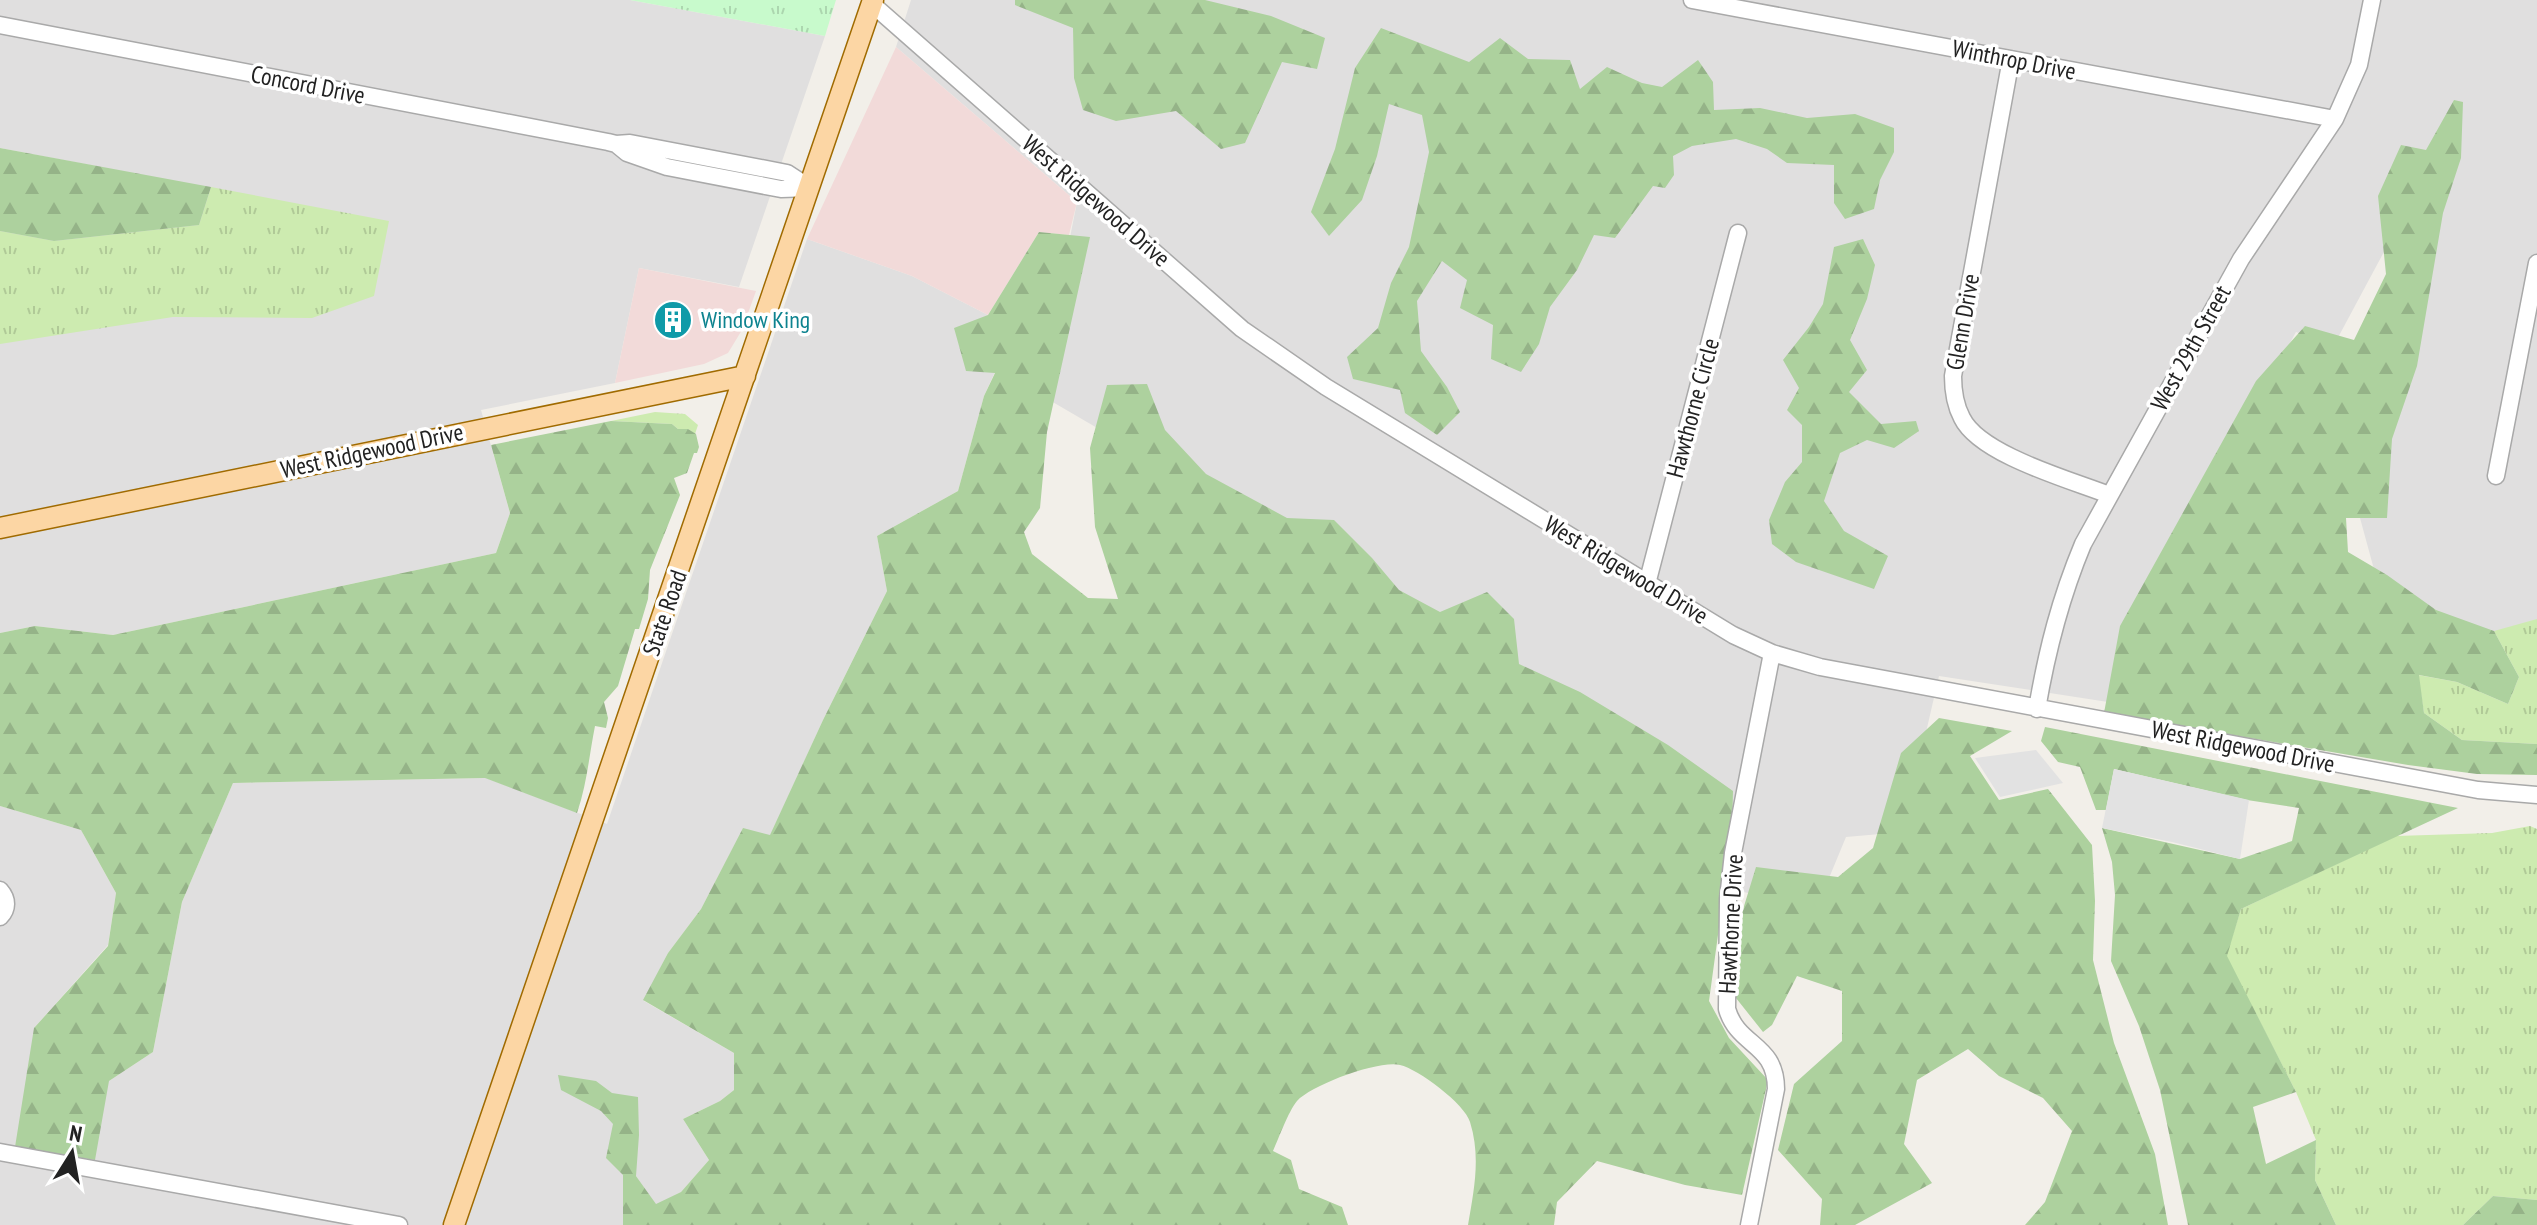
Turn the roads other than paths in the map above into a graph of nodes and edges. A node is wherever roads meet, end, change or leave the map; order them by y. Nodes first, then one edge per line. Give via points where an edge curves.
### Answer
1 (1692, 0) edge
2 (2372, 0) edge
3 (872, 2) edge
4 (1739, 4) edge
5 (0, 25) edge
6 (2011, 59) junction
7 (2335, 119) junction
8 (810, 188) junction
9 (1738, 233) dead end
10 (2537, 263) edge
11 (745, 376) junction
12 (2496, 476) dead end
13 (2109, 495) junction
14 (0, 528) edge
15 (1647, 584) junction
16 (1772, 653) junction
17 (2037, 709) junction
18 (2537, 795) edge
19 (0, 890) edge
20 (0, 917) edge
21 (0, 1152) edge
22 (399, 1225) edge
23 (454, 1225) edge
24 (1749, 1225) edge

1 - 4 street, Winthrop Drive
2 - 7 street, West 29th Street via 2359,65
3 - 8 main road, State Road
3 - 15 street, West Ridgewood Drive via 1242,329 1326,387
4 - 6 street, Winthrop Drive
5 - 8 street, Concord Drive via 787,173
6 - 7 street, Winthrop Drive
6 - 13 street, Glenn Drive via 1953,376 1954,398 1963,421 1980,440
7 - 13 street, West 29th Street via 2241,259
8 - 11 main road, State Road
9 - 15 street, Hawthorne Circle
10 - 12 street
11 - 14 main road, West Ridgewood Drive
11 - 23 main road, State Road
13 - 17 street, West 29th Street via 2063,593
15 - 16 street, West Ridgewood Drive
16 - 17 street, West Ridgewood Drive
16 - 24 street, Hawthorne Drive via 1728,899 1730,1021 1770,1060 1776,1078
17 - 18 street, West Ridgewood Drive via 2478,790
19 - 20 street via 6,906
21 - 22 street

